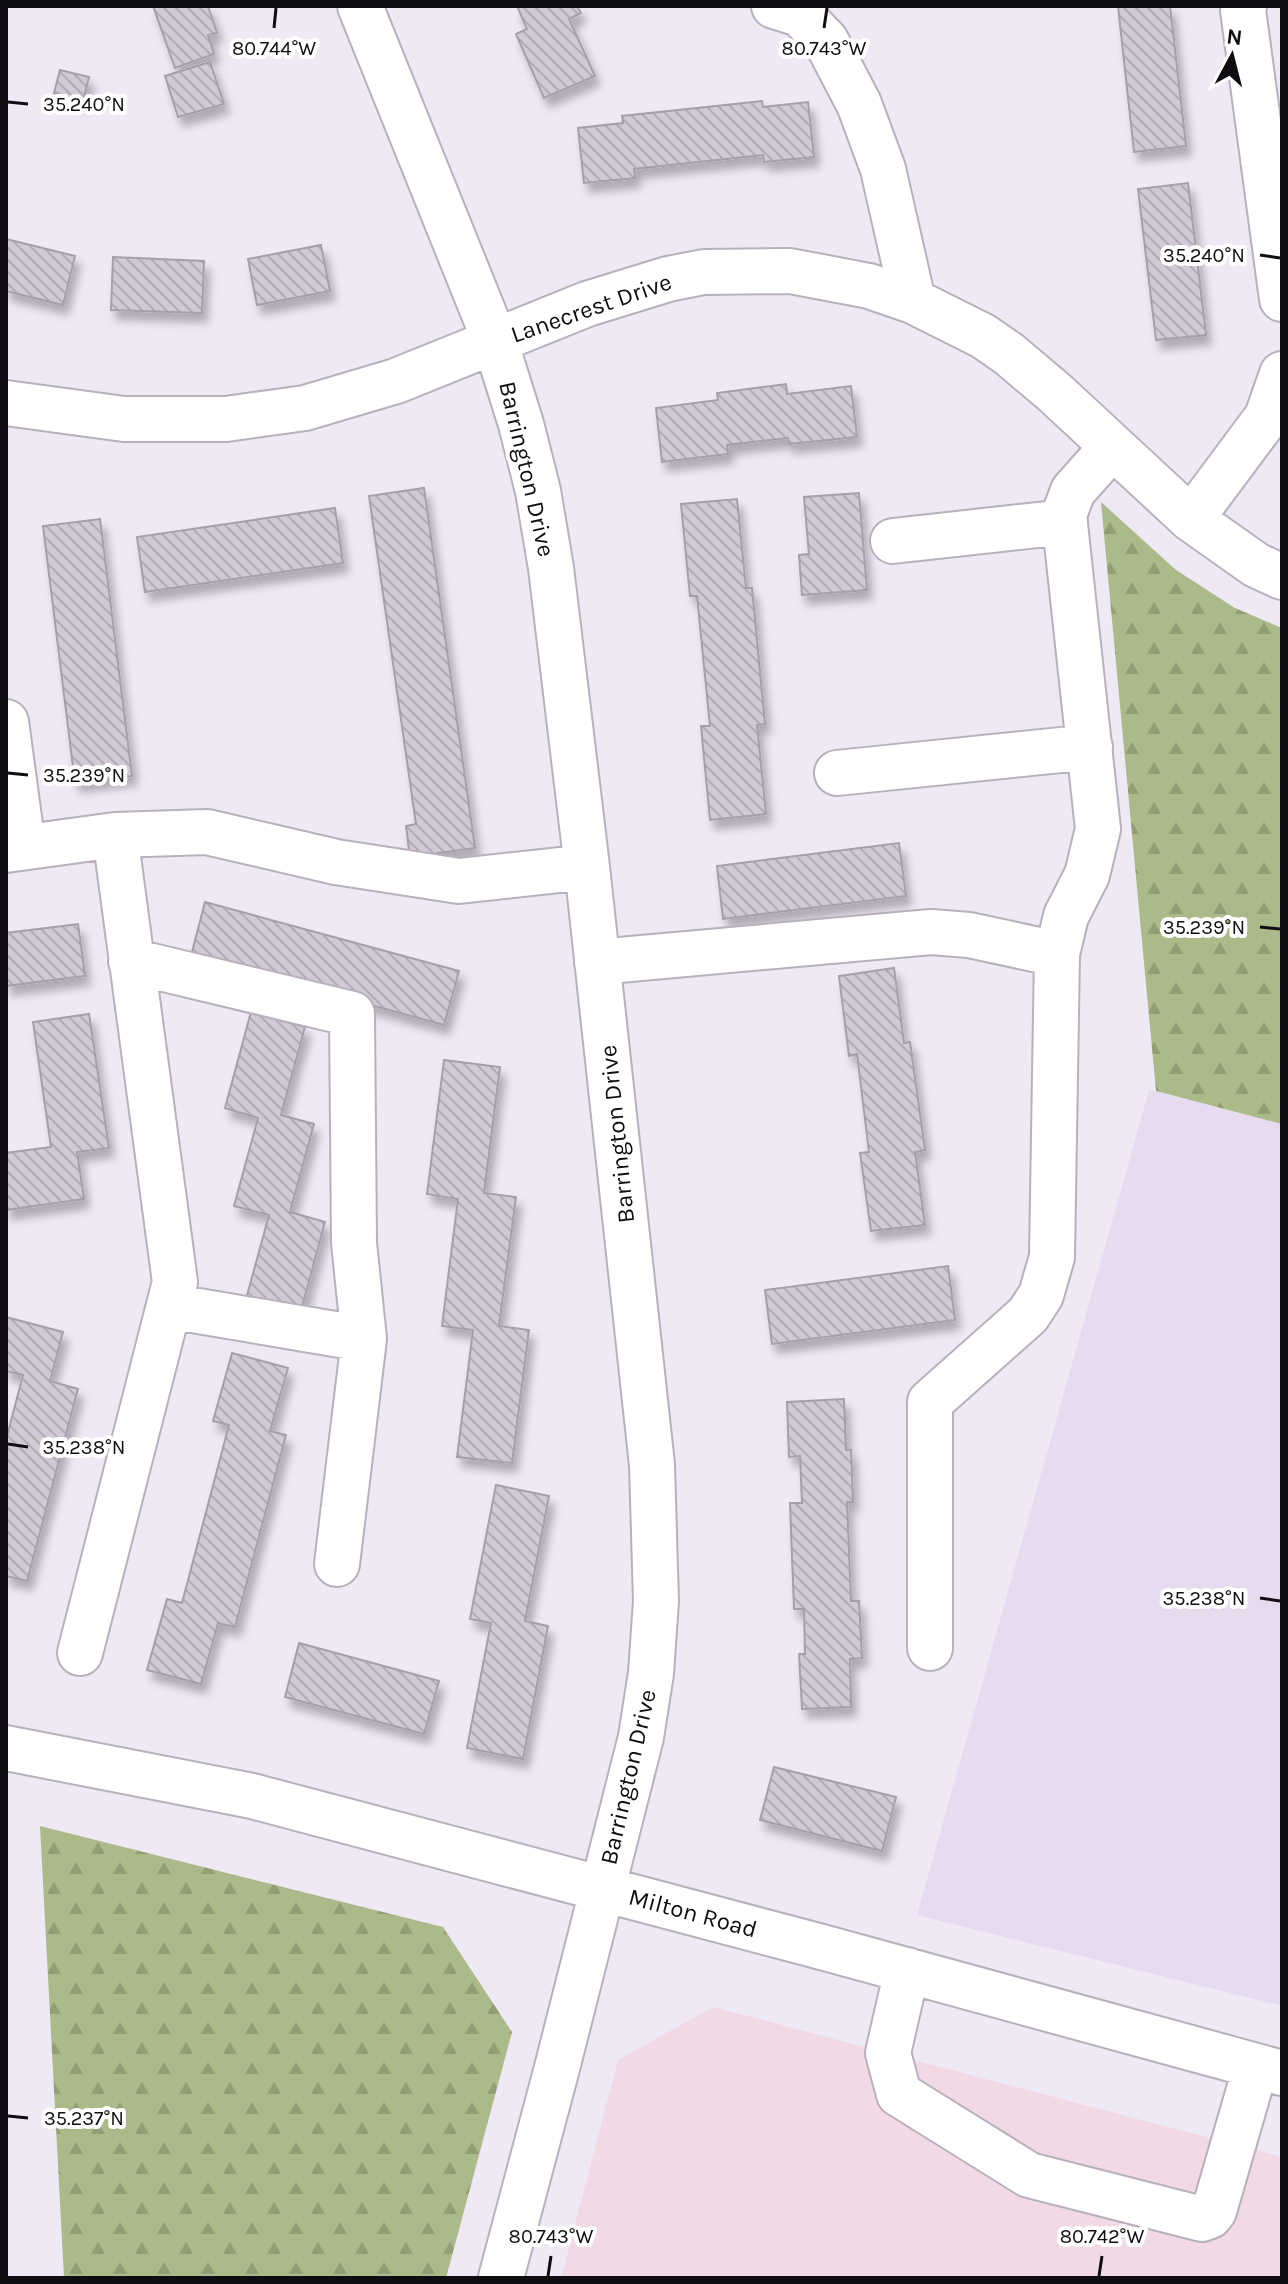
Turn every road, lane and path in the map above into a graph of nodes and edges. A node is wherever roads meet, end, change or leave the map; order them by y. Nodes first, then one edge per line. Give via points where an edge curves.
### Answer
1 (360, 6) edge
2 (774, 6) edge
3 (1244, 6) edge
4 (1282, 299) edge
5 (913, 301) junction
6 (495, 341) junction
7 (1282, 374) edge
8 (6, 403) edge
9 (1112, 447) junction
10 (1191, 519) junction
11 (1065, 522) junction
12 (893, 541) dead end
13 (1282, 577) edge
14 (6, 722) edge
15 (1090, 747) junction
16 (837, 773) dead end
17 (115, 835) junction
18 (15, 848) edge
19 (587, 867) junction
20 (1057, 954) junction
21 (131, 961) junction
22 (597, 962) junction
23 (169, 1306) junction
24 (364, 1339) junction
25 (337, 1564) dead end
26 (930, 1648) dead end
27 (80, 1653) dead end
28 (6, 1748) edge
29 (603, 1889) junction
30 (907, 1970) junction
31 (1269, 2070) edge
32 (501, 2278) edge

1 - 6 street, Barrington Drive
2 - 5 street via 800,14 826,41 859,104 883,169
3 - 4 street
5 - 6 street, Lanecrest Drive via 869,286 790,271 704,272 587,304
5 - 9 street, Lanecrest Drive via 1009,354
6 - 8 street, Lanecrest Drive via 396,381 305,408 226,419 124,419
6 - 19 street, Barrington Drive via 538,491
7 - 10 street via 1267,417
9 - 10 street, Lanecrest Drive
9 - 11 street via 1073,491
10 - 13 street, Lanecrest Drive
11 - 12 street
11 - 15 street
14 - 18 street
15 - 16 street
15 - 20 street via 1098,829
17 - 18 street
17 - 19 street via 207,832 336,862 459,881
17 - 21 street
19 - 22 street, Barrington Drive
20 - 22 street via 931,932
20 - 26 street via 1052,1257 1041,1295 1028,1315 930,1402
21 - 23 street via 175,1282
21 - 24 street via 352,1014 354,1243
22 - 29 street, Barrington Drive via 656,1535 651,1673 641,1737
23 - 24 street
23 - 27 street
24 - 25 street
28 - 29 street, Milton Road via 252,1796
29 - 30 street, Milton Road
29 - 32 street, Barrington Drive
30 - 31 street, Milton Road
30 - 31 street via 888,2053 899,2094 1029,2175 1202,2219 1210,2216

